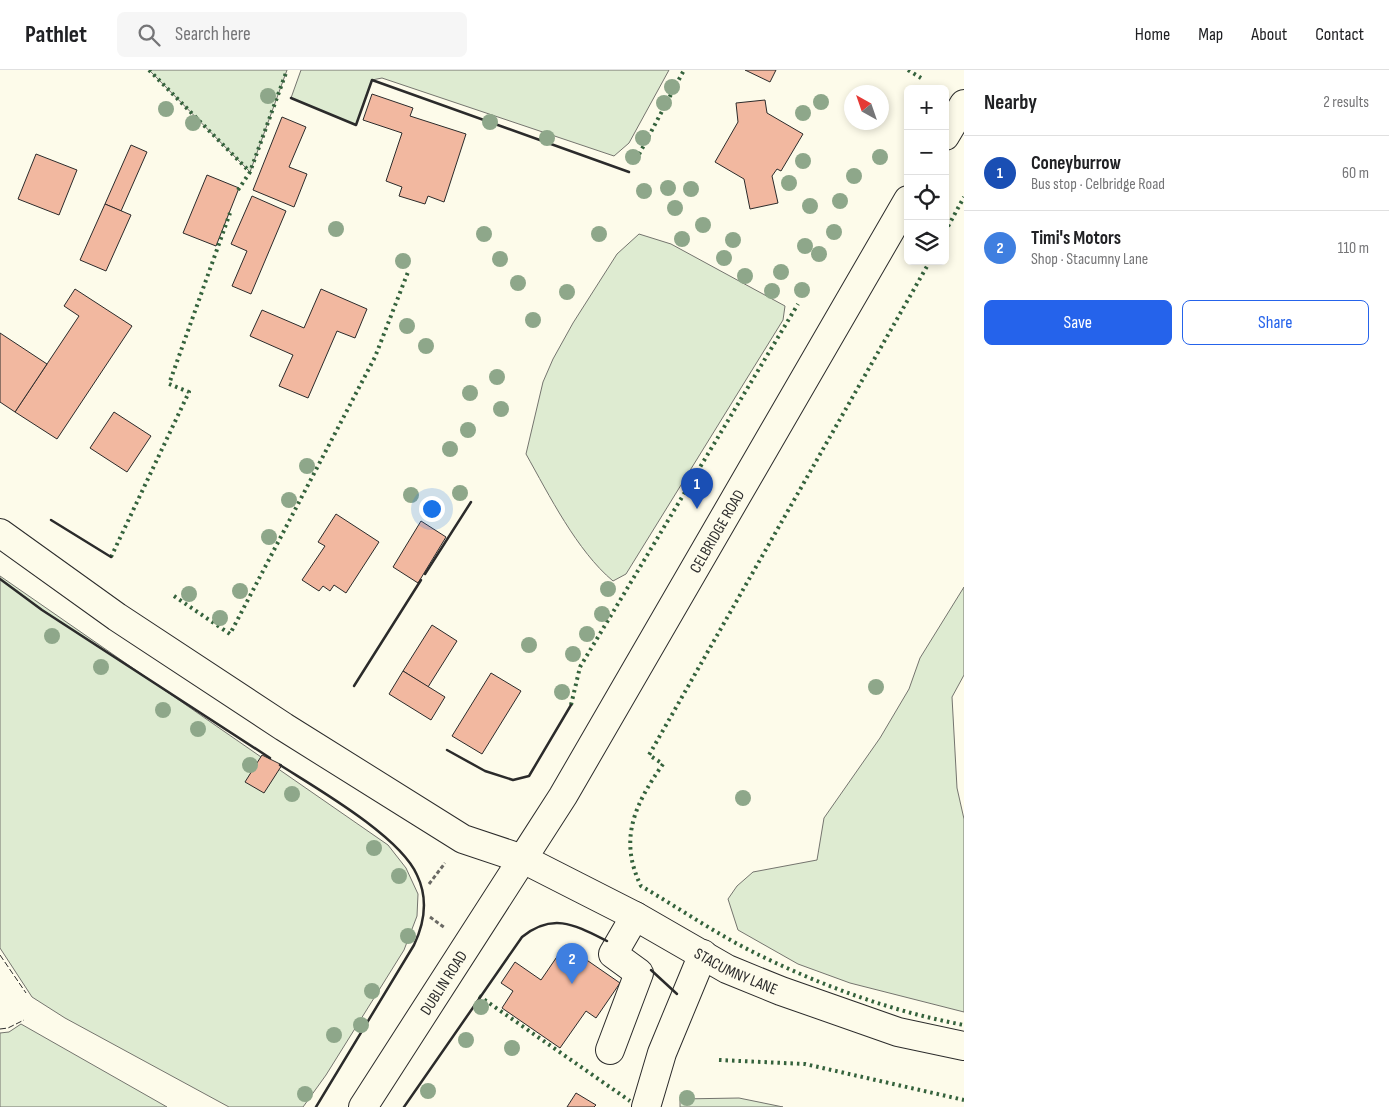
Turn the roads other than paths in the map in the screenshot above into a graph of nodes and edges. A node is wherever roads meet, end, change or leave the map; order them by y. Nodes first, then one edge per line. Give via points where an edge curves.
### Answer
1 (964, 104) edge
2 (949, 130) edge
3 (904, 207) edge
4 (0, 534) edge
5 (523, 859) junction
6 (635, 916) junction
7 (703, 954) junction
8 (964, 1046) edge
9 (610, 1050) dead end
10 (362, 1107) edge
11 (646, 1107) edge

1 - 2 main road
3 - 5 main road, CELBRIDGE ROAD
4 - 5 main road, STACUMNY LANE via 117,617 463,839
5 - 6 main road, STACUMNY LANE
5 - 10 main road, DUBLIN ROAD
6 - 7 main road, STACUMNY LANE
6 - 9 main road via 612,954 639,972
7 - 8 main road, STACUMNY LANE via 727,968 826,1007 898,1032
7 - 11 main road via 662,1053

